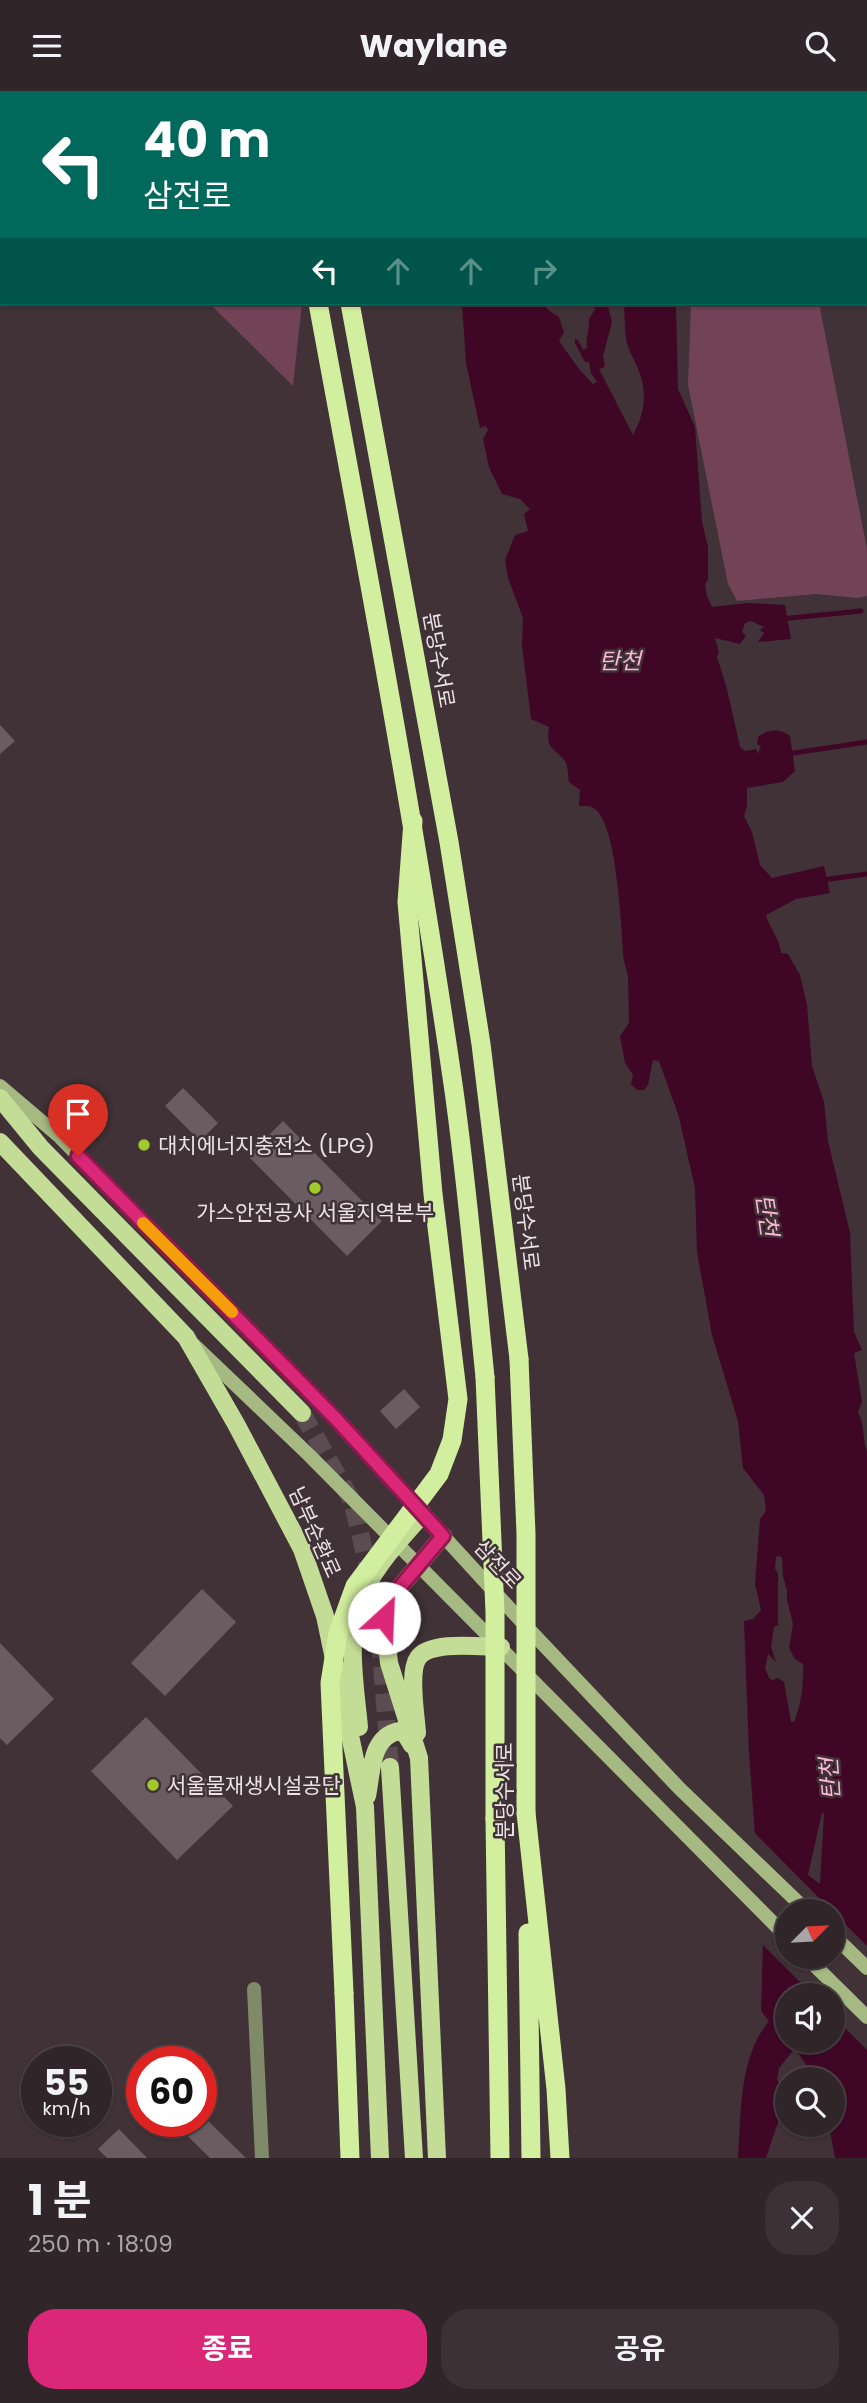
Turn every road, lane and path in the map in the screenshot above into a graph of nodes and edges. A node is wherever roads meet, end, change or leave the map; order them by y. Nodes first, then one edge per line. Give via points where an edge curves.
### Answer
1 (318, 305) edge
2 (350, 305) edge
3 (413, 821) junction
4 (0, 1086) edge
5 (0, 1098) edge
6 (0, 1142) edge
7 (186, 1337) junction
8 (302, 1413) tunnel mouth
9 (423, 1514) junction
10 (443, 1536) junction
11 (397, 1543) junction
12 (418, 1564) junction
13 (504, 1650) junction
14 (419, 1758) junction
15 (390, 1767) tunnel mouth
16 (365, 1808) junction
17 (526, 1813) junction
18 (795, 1899) edge
19 (775, 1925) edge
20 (845, 1947) edge
21 (867, 1968) edge
22 (819, 1969) edge
23 (254, 1989) dead end
24 (867, 2017) edge
25 (262, 2158) edge
26 (350, 2158) edge
27 (380, 2158) edge
28 (414, 2158) edge
29 (437, 2158) edge
30 (500, 2158) edge
31 (531, 2158) edge
32 (560, 2158) edge

1 - 3 highway, 분당수서로
2 - 17 highway, 분당수서로, bridge via 449,842 505,1231 519,1359 526,1534
3 - 26 highway, bridge via 407,902 433,1194 458,1399 452,1440 439,1474 355,1586 338,1633 330,1683
3 - 30 highway, 분당수서로, bridge via 463,1157 485,1377 495,1612
4 - 9 main road, 삼전로 via 69,1147
5 - 8 main road via 41,1148
6 - 7 main road, 남부순환로
7 - 11 main road
7 - 16 main road, 남부순환로 via 302,1549 325,1616
9 - 10 main road, 삼전로
9 - 11 main road
10 - 12 main road
10 - 18 main road, 삼전로 via 680,1789
11 - 12 main road
11 - 16 main road via 364,1591 355,1624
12 - 13 main road
12 - 14 main road via 389,1600 384,1618 388,1663
13 - 14 main road via 445,1646 417,1658 413,1671
13 - 19 main road
14 - 16 main road via 406,1735 399,1731 384,1737 374,1756
14 - 29 main road
15 - 28 main road
16 - 27 main road, 남부순환로
17 - 31 highway, 분당수서로
17 - 32 highway
20 - 21 main road
22 - 24 main road
23 - 25 street

